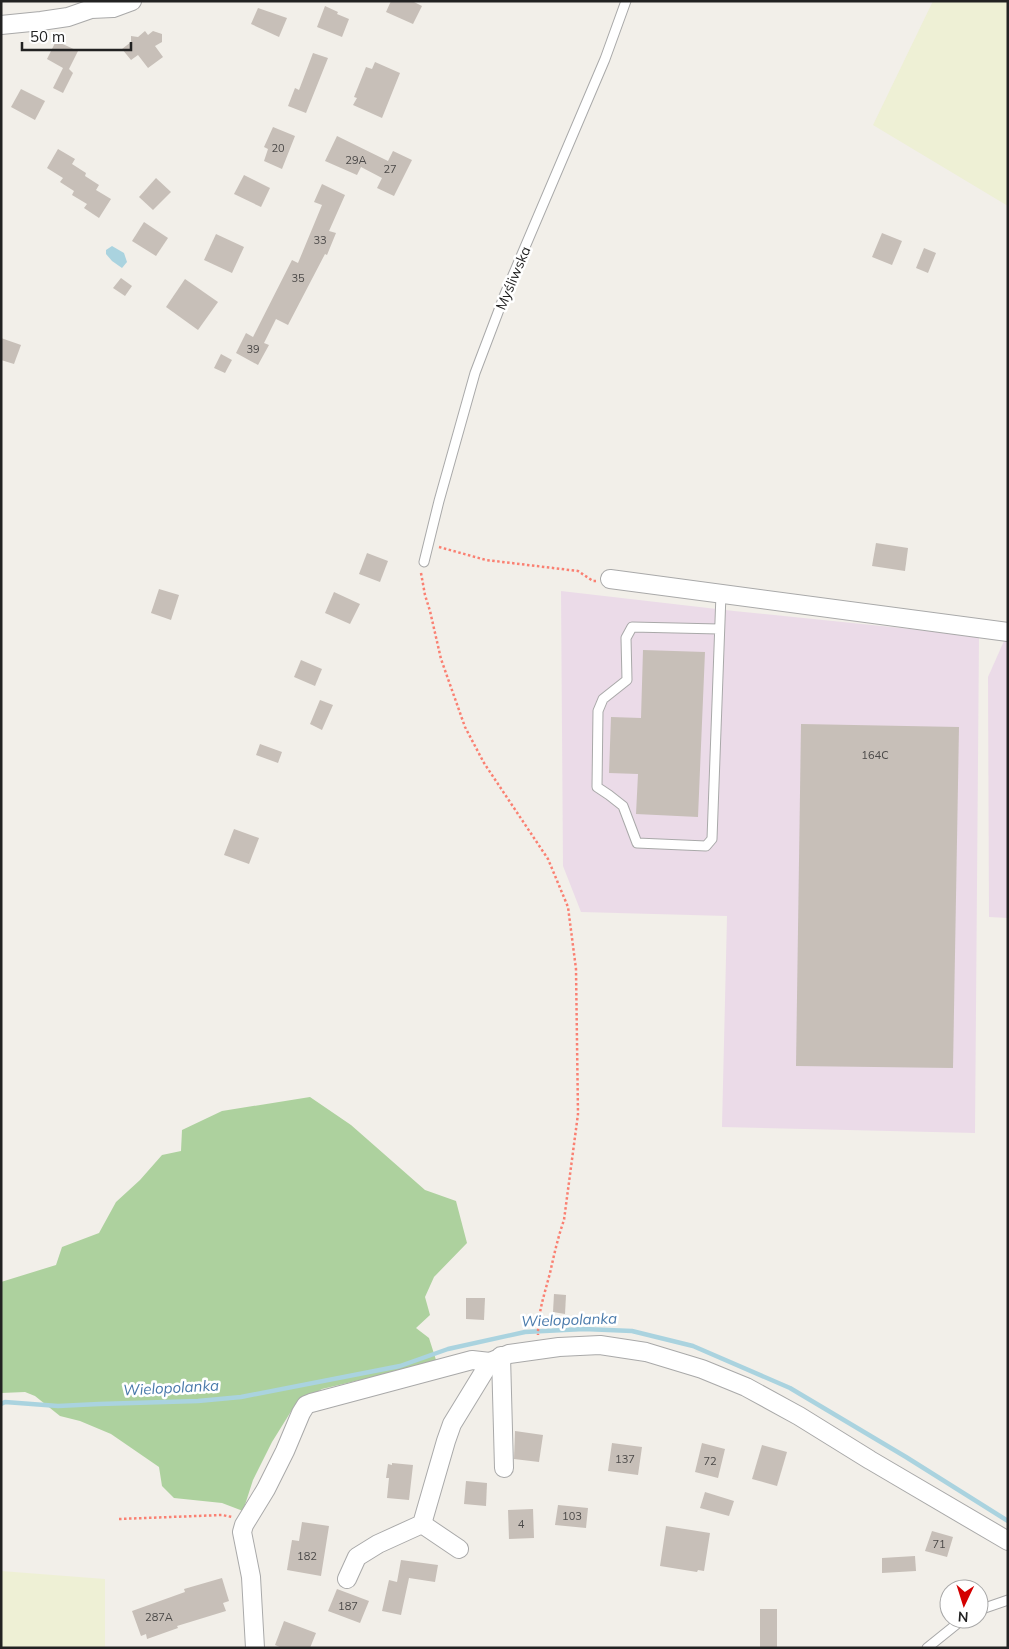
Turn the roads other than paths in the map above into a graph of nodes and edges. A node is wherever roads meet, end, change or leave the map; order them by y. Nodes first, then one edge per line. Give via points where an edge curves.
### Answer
1 (132, 1) edge
2 (626, 1) edge
3 (95, 5) edge
4 (1, 25) edge
5 (424, 562) road end
6 (610, 579) road end
7 (720, 594) junction
8 (719, 629) junction
9 (1008, 632) edge
10 (495, 1359) junction
11 (504, 1468) dead end
12 (422, 1524) junction
13 (1008, 1541) edge
14 (459, 1549) dead end
15 (347, 1579) dead end
16 (1008, 1600) edge
17 (989, 1607) edge
18 (951, 1629) edge
19 (255, 1648) edge
20 (927, 1648) edge

1 - 3 street via 113,8
2 - 5 lane, Myśliwska via 475,373
3 - 4 street via 68,17
6 - 7 street
7 - 8 lane
7 - 9 street
8 - 8 lane via 712,839 706,846 638,843 623,806 597,787 598,711 603,699 627,680 626,638 632,627
10 - 11 street
10 - 12 street via 483,1372 452,1424
10 - 13 street via 559,1347 600,1345 646,1352 702,1369 746,1387 799,1416
10 - 19 street via 472,1360 306,1405 242,1532 251,1577
12 - 14 street
12 - 15 street via 357,1557
16 - 17 lane
18 - 20 lane

